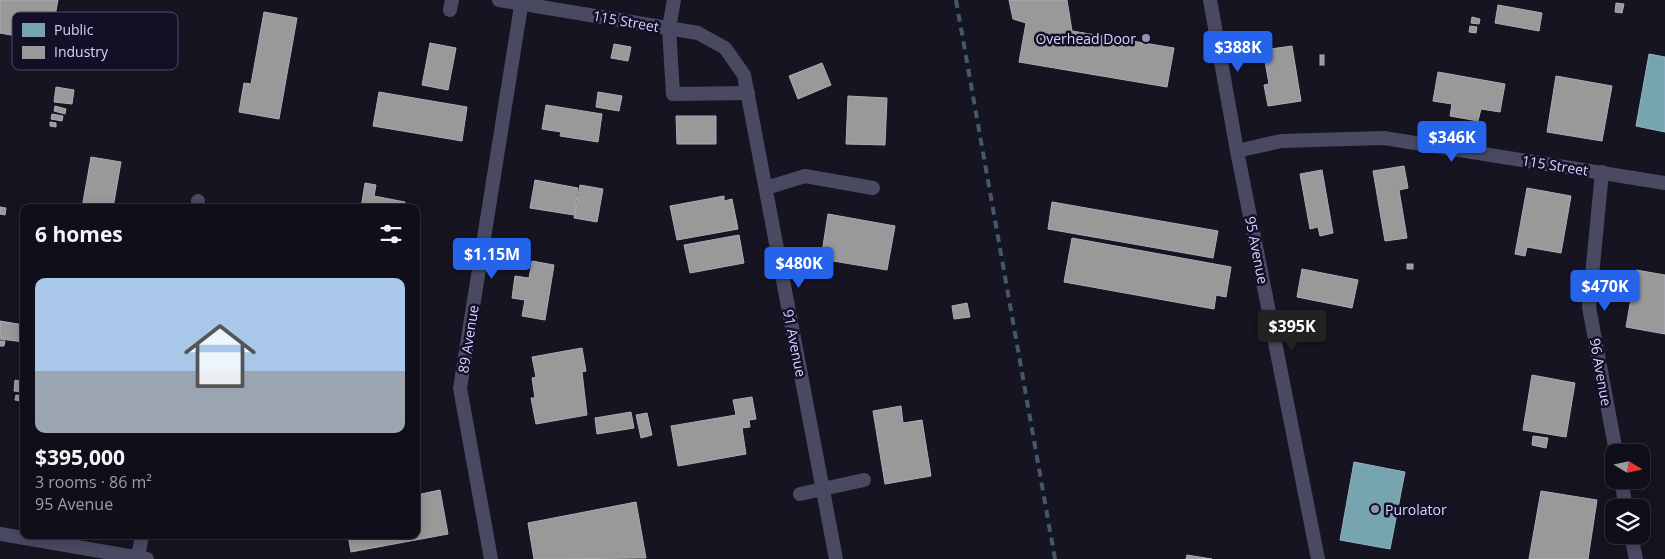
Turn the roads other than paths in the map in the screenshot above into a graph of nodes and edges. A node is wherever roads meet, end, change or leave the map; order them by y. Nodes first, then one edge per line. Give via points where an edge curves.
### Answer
1 (499, 0) edge
2 (674, 0) edge
3 (1210, 0) edge
4 (522, 2) edge
5 (669, 28) junction
6 (721, 46) joint
7 (748, 93) junction
8 (1237, 151) junction
9 (1602, 172) junction
10 (1665, 183) edge
11 (766, 188) junction
12 (873, 188) dead end
13 (1615, 444) edge
14 (864, 480) dead end
15 (822, 489) junction
16 (800, 494) dead end
17 (0, 534) edge
18 (20, 537) edge
19 (30, 539) edge
20 (142, 539) edge
21 (1633, 544) edge
22 (142, 558) edge
23 (491, 559) edge
24 (836, 559) edge
25 (1318, 559) edge
26 (1636, 559) edge

1 - 4 street, 115 Street
2 - 5 street
3 - 8 street, 95 Avenue
4 - 5 street, 115 Street
4 - 23 street, 89 Avenue via 460,388
5 - 6 street, 115 Street via 698,33
5 - 7 street via 674,94
6 - 7 street, 91 Avenue via 726,48 744,75
7 - 11 street, 91 Avenue
8 - 9 street, 115 Street via 1281,141 1384,138
8 - 25 street, 95 Avenue
9 - 10 street, 115 Street
9 - 13 street, 96 Avenue via 1589,307
11 - 12 street via 805,176
11 - 15 street, 91 Avenue
14 - 15 street
15 - 16 street
15 - 24 street, 91 Avenue
17 - 18 street
19 - 22 street
20 - 22 street
21 - 26 street

